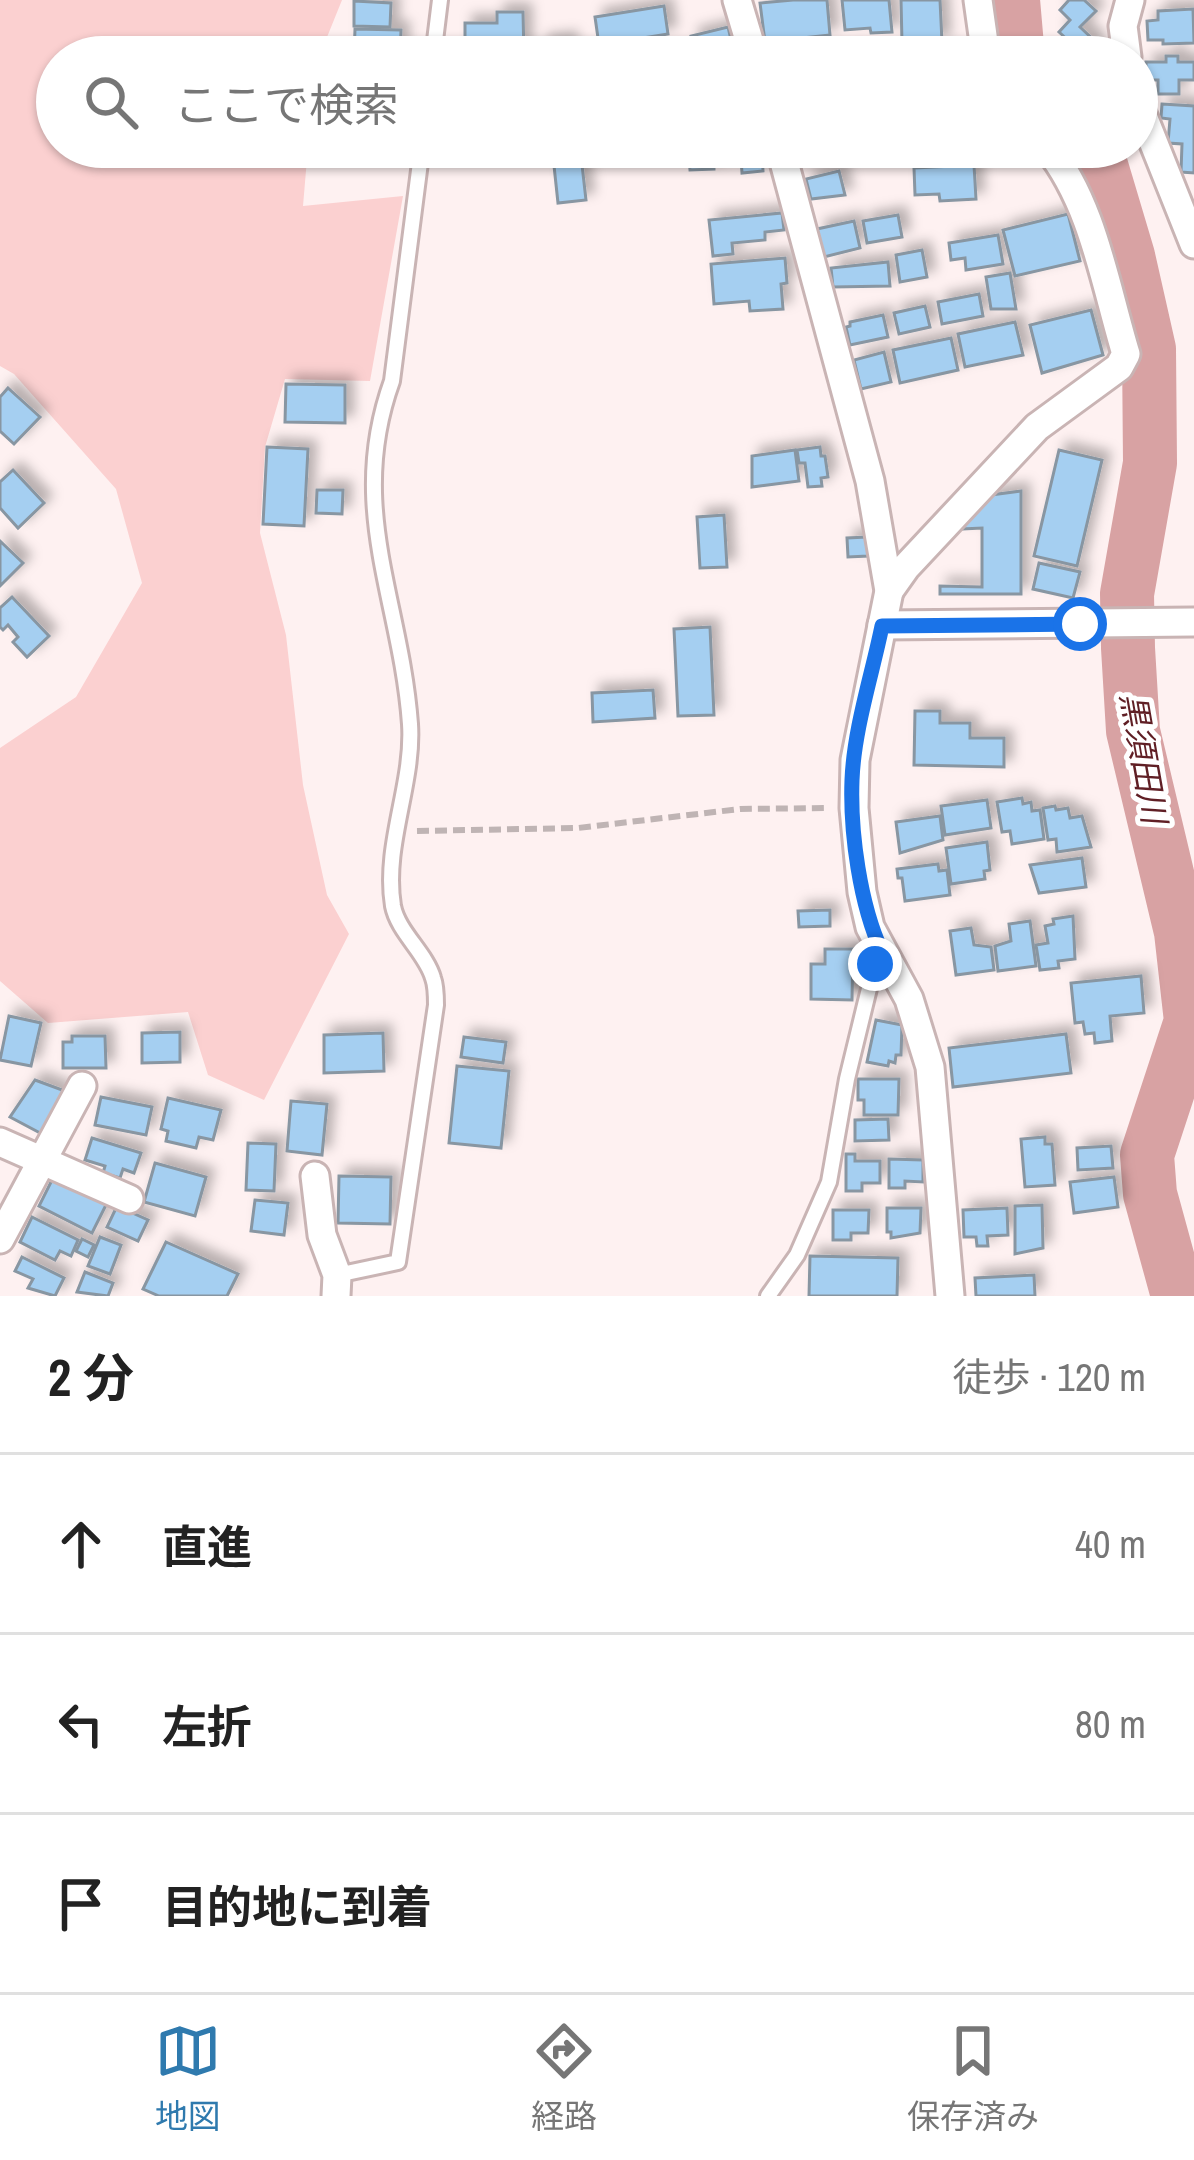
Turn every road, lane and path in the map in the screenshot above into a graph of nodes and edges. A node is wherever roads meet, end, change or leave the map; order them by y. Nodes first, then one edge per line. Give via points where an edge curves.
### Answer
1 (440, 0) edge
2 (737, 0) edge
3 (977, 0) edge
4 (1130, 0) edge
5 (436, 36) edge
6 (748, 36) edge
7 (983, 36) edge
8 (1124, 36) edge
9 (1158, 154) edge
10 (419, 168) edge
11 (786, 168) edge
12 (1059, 168) edge
13 (1194, 244) edge
14 (889, 591) junction
15 (1194, 622) edge
16 (882, 626) junction
17 (854, 808) junction
18 (395, 832) junction
19 (882, 952) junction
20 (82, 1086) dead end
21 (0, 1142) edge
22 (38, 1162) junction
23 (315, 1176) dead end
24 (129, 1199) dead end
25 (0, 1240) edge
26 (337, 1285) edge
27 (768, 1296) edge
28 (950, 1296) edge

1 - 5 lane
2 - 6 street
3 - 7 street
4 - 8 street
9 - 13 street
10 - 18 lane via 372,501 411,728
11 - 14 street via 870,481
12 - 14 street via 1082,207 1126,354 1037,427
14 - 16 street
15 - 16 street
16 - 17 street via 855,760
17 - 18 path
17 - 19 street via 862,892
18 - 26 lane via 393,909 433,976 436,1006 398,1262
19 - 27 lane via 829,1182 797,1255
19 - 28 street via 909,999 930,1067
20 - 22 street
21 - 22 street
22 - 24 street
22 - 25 street
23 - 26 street

